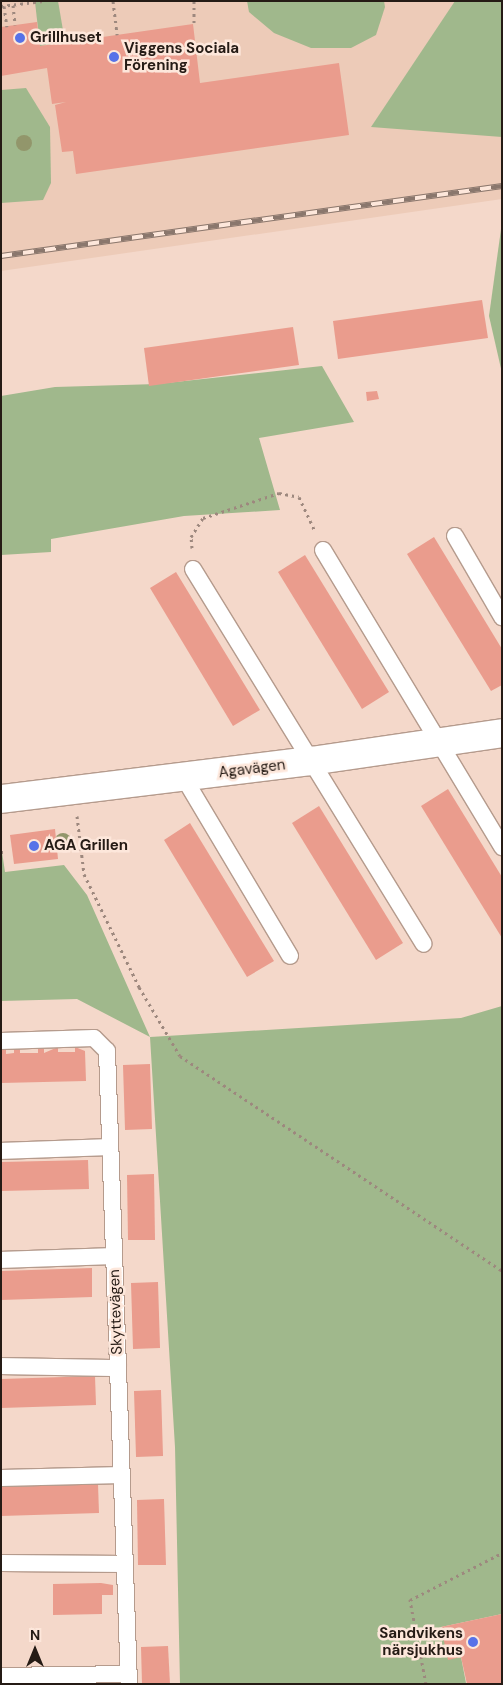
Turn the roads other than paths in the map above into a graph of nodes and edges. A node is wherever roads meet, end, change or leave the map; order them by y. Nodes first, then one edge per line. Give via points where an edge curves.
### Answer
1 (455, 536) dead end
2 (324, 550) road end
3 (193, 568) road end
4 (502, 617) edge
5 (502, 733) edge
6 (437, 743) junction
7 (311, 761) junction
8 (184, 778) junction
9 (1, 800) edge
10 (502, 847) edge
11 (424, 944) dead end
12 (290, 956) dead end
13 (1, 1041) edge
14 (110, 1147) junction
15 (1, 1151) edge
16 (114, 1256) junction
17 (1, 1260) edge
18 (1, 1366) edge
19 (118, 1368) junction
20 (122, 1475) junction
21 (1, 1478) edge
22 (1, 1563) edge
23 (125, 1564) junction
24 (1, 1676) edge
25 (129, 1679) edge

1 - 4 lane
2 - 6 lane
3 - 7 lane
5 - 6 street, Agavägen
6 - 7 street, Agavägen
6 - 10 lane
7 - 8 street, Agavägen
7 - 11 lane
8 - 9 street, Agavägen
8 - 12 lane
13 - 14 lane, Skyttevägen via 94,1038 107,1051
14 - 15 lane
14 - 16 lane, Skyttevägen
16 - 17 lane
16 - 19 lane, Skyttevägen
18 - 19 lane
19 - 20 lane, Skyttevägen
20 - 21 lane
20 - 23 lane, Skyttevägen
22 - 23 lane
23 - 25 lane, Skyttevägen
24 - 25 lane

